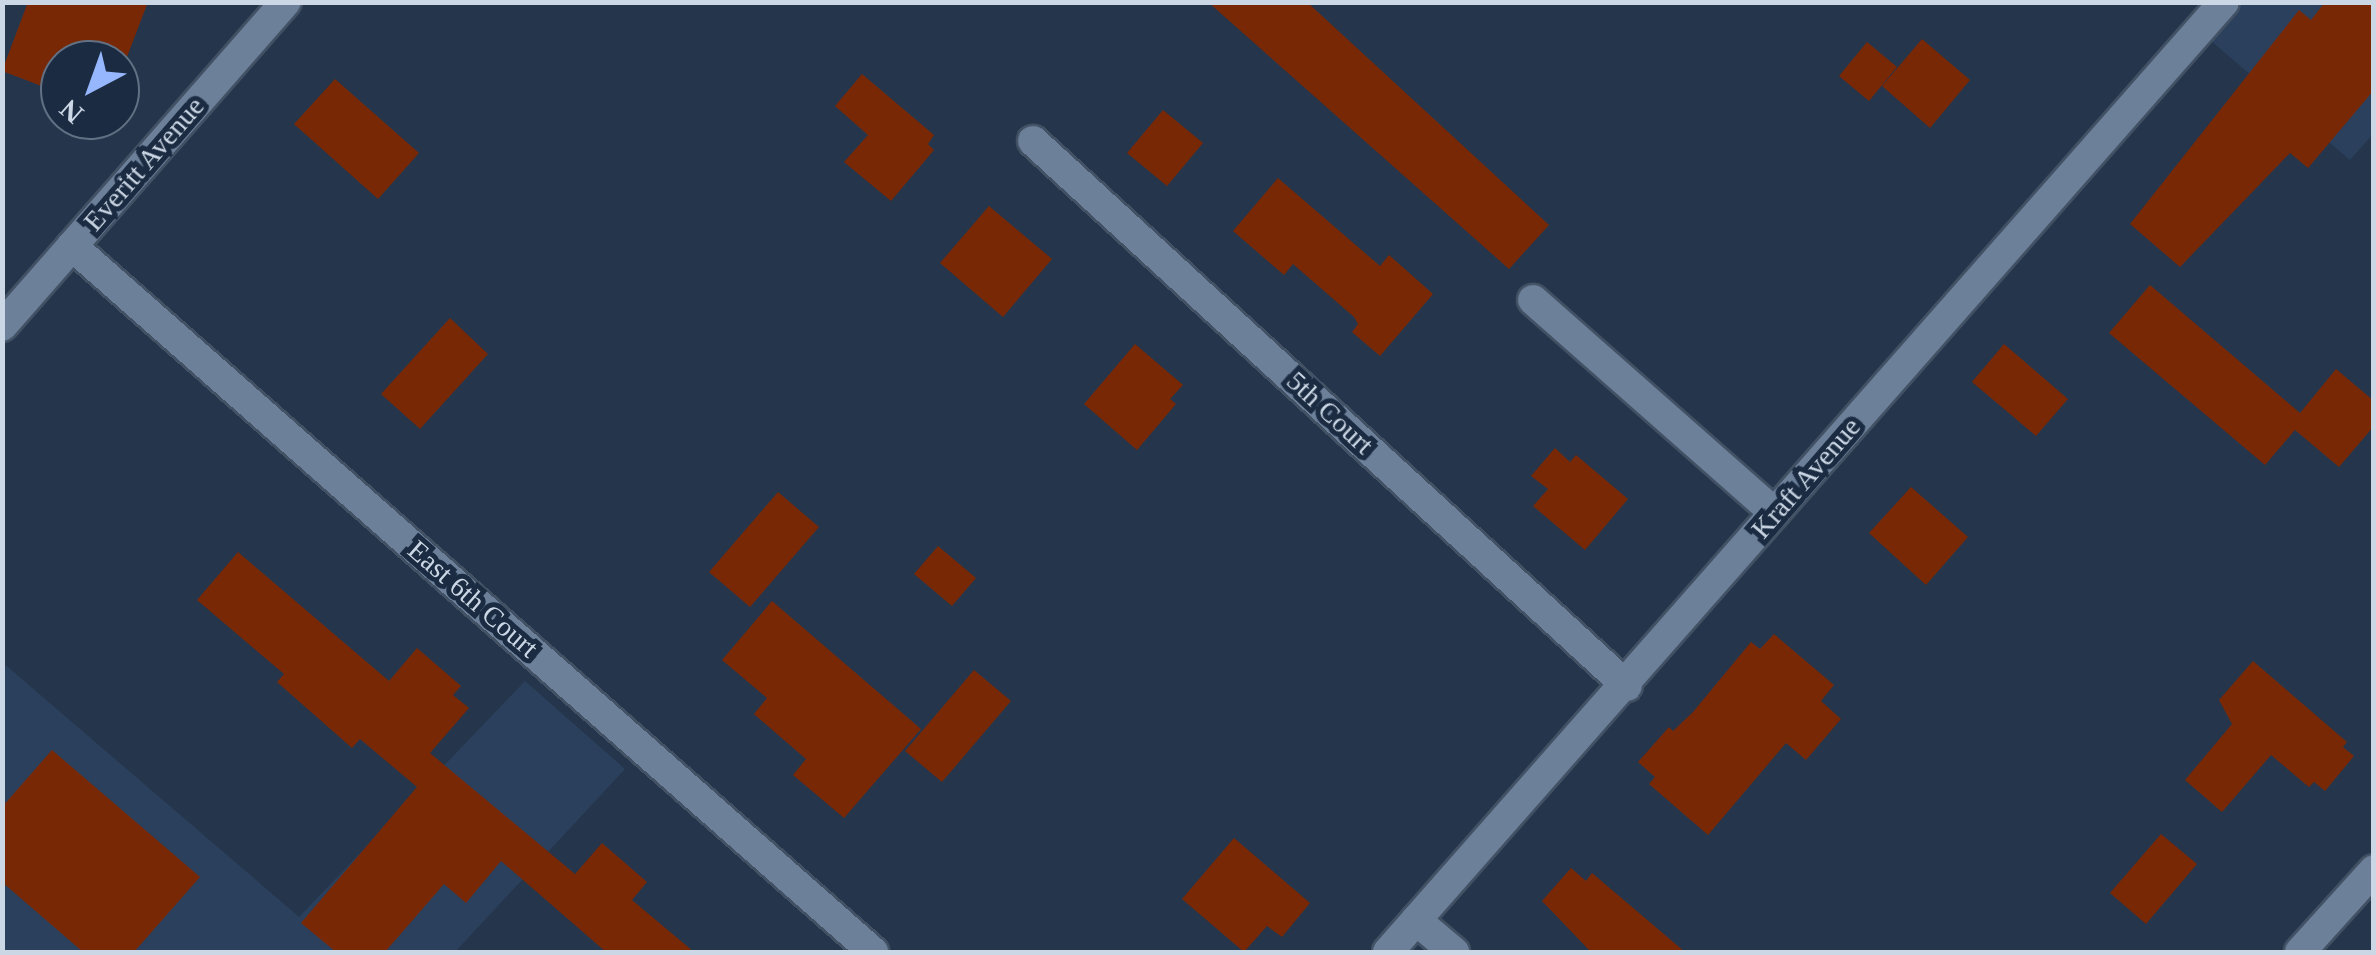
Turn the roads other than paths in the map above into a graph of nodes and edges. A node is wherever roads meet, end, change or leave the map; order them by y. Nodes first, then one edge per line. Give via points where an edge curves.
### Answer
1 (286, 2) edge
2 (2224, 2) edge
3 (1033, 141) dead end
4 (72, 246) junction
5 (1533, 300) dead end
6 (2, 326) edge
7 (1774, 513) junction
8 (1628, 686) junction
9 (2374, 870) edge
10 (1416, 920) junction
11 (873, 952) edge
12 (1388, 952) edge
13 (1454, 952) edge
14 (2300, 952) edge

1 - 4 street, Everitt Avenue
2 - 7 street, Kraft Avenue
3 - 8 street, 5th Court
4 - 6 street, Everitt Avenue
4 - 11 street, East 6th Court
5 - 7 street
7 - 8 street, Kraft Avenue
8 - 10 street, Kraft Avenue
9 - 14 street
10 - 12 street, Kraft Avenue
10 - 13 street

